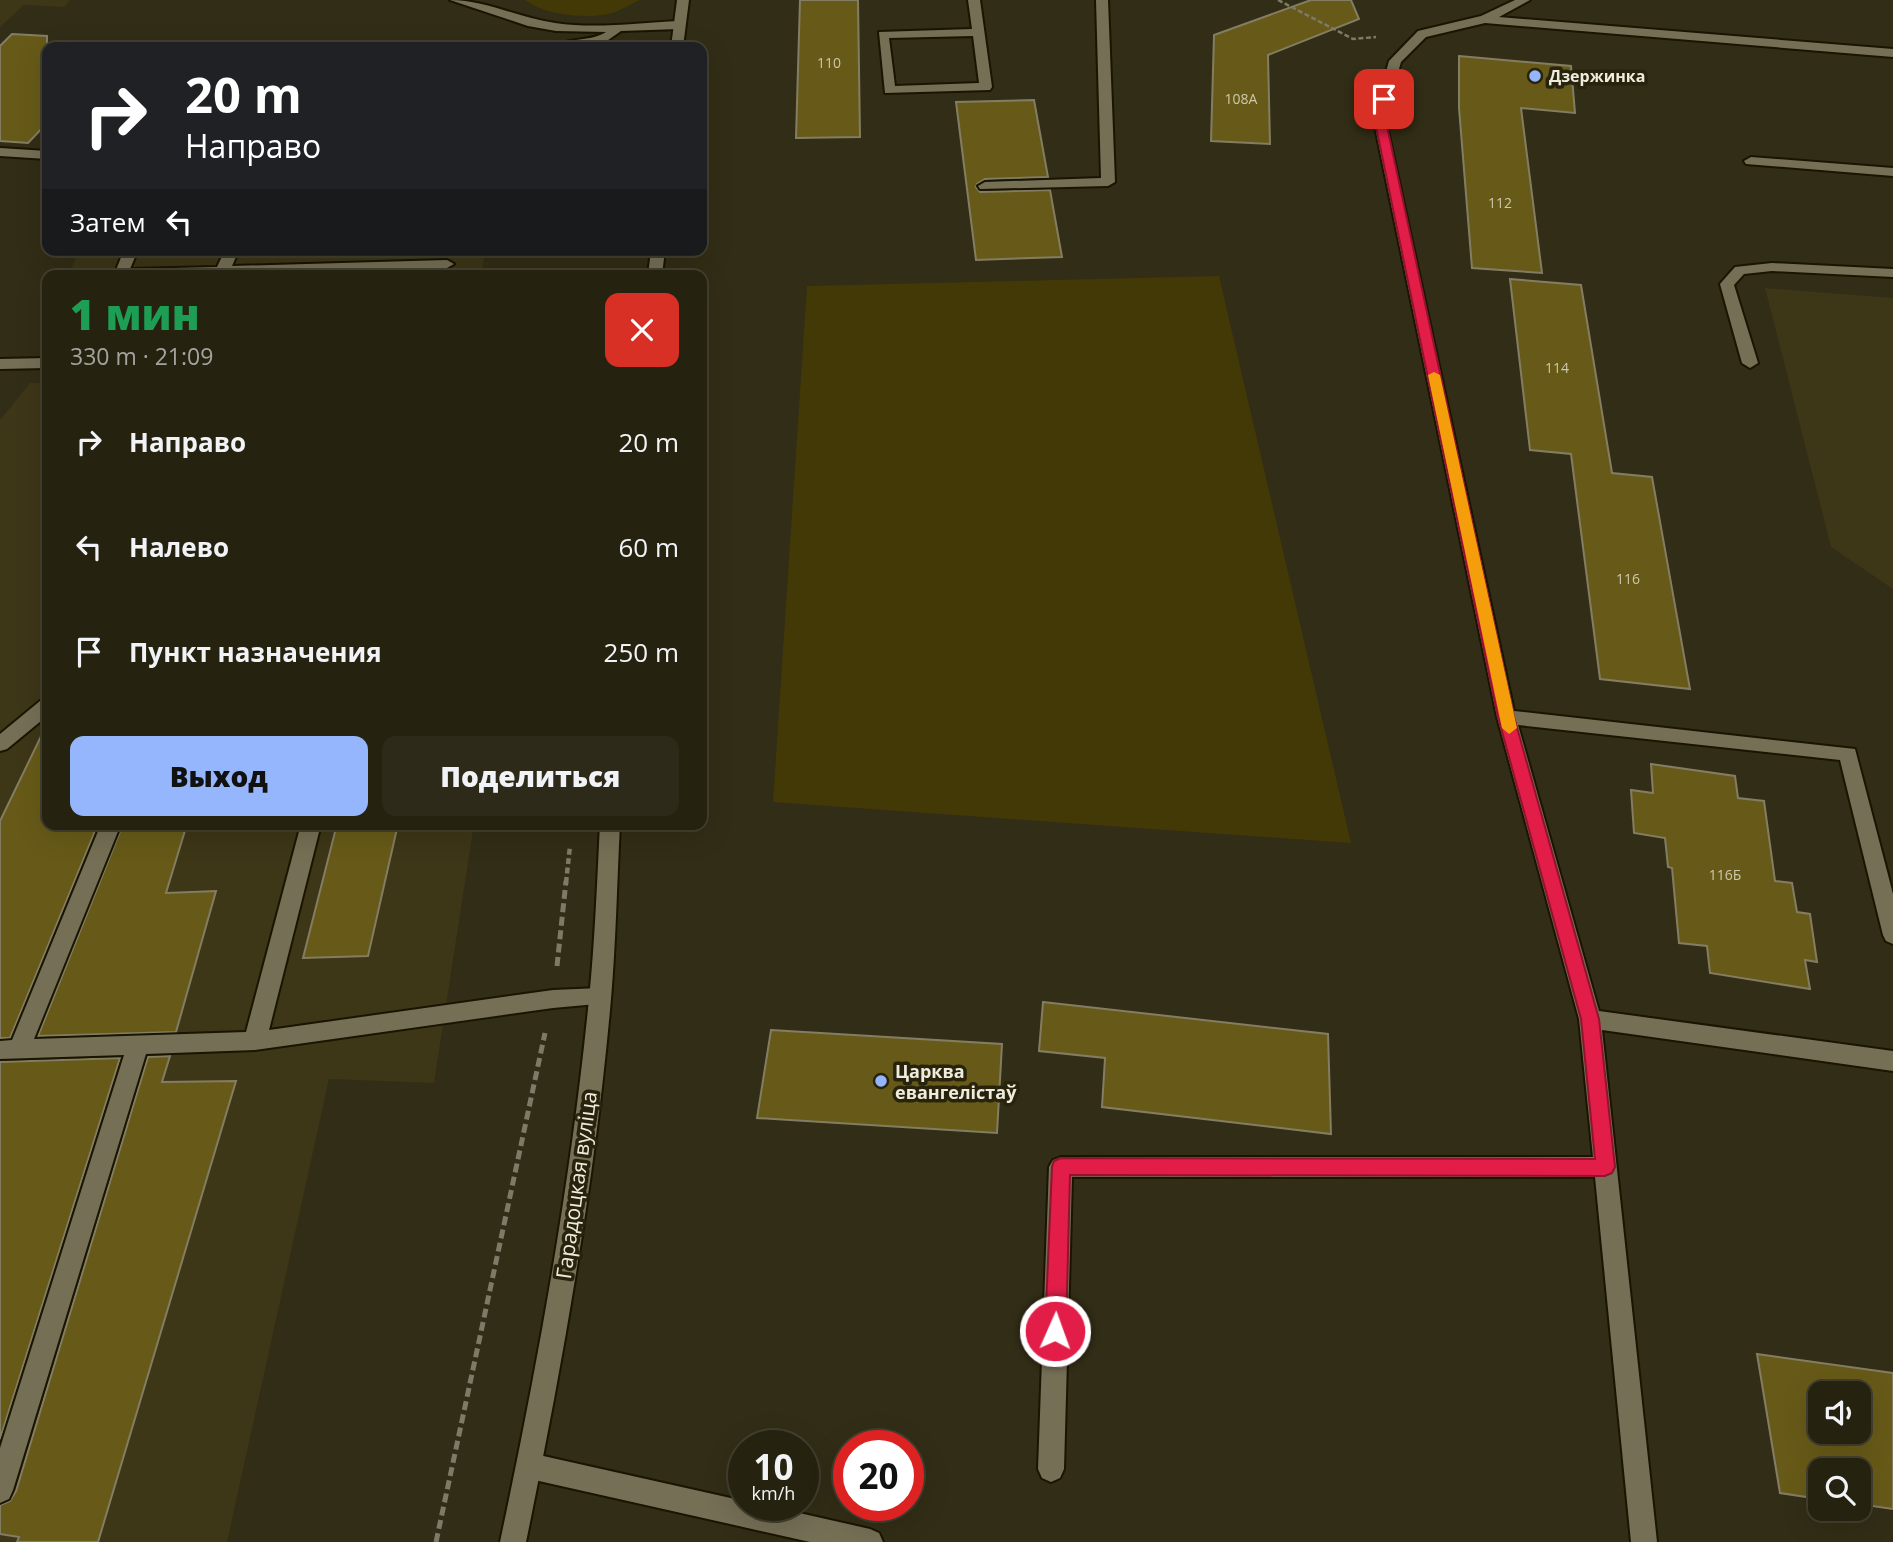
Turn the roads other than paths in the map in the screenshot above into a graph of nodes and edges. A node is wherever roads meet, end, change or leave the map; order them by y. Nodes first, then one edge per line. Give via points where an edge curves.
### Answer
1 (683, 0) edge
2 (974, 0) edge
3 (1102, 0) edge
4 (1524, 0) edge
5 (459, 1) edge
6 (1485, 19) junction
7 (679, 25) junction
8 (618, 28) junction
9 (978, 32) junction
10 (594, 42) edge
11 (677, 42) edge
12 (1893, 54) edge
13 (0, 152) edge
14 (42, 155) edge
15 (1751, 160) dead end
16 (1893, 172) edge
17 (985, 186) dead end
18 (229, 256) edge
19 (347, 256) edge
20 (447, 263) edge
21 (343, 268) junction
22 (223, 270) joint
23 (1893, 273) edge
24 (42, 363) edge
25 (1750, 363) dead end
26 (0, 364) edge
27 (42, 710) edge
28 (1506, 717) junction
29 (0, 744) edge
30 (108, 830) edge
31 (309, 830) edge
32 (610, 830) edge
33 (1893, 935) edge
34 (600, 997) junction
35 (1590, 1019) junction
36 (255, 1041) junction
37 (138, 1045) junction
38 (9, 1050) edge
39 (1893, 1061) edge
40 (1605, 1167) junction
41 (530, 1466) junction
42 (1051, 1468) dead end
43 (0, 1490) edge
44 (513, 1542) edge
45 (870, 1542) edge
46 (1644, 1542) edge

1 - 7 street
2 - 9 street
3 - 17 street via 1108,182
4 - 6 street
5 - 8 street via 556,27
6 - 12 street
6 - 28 street via 1422,34 1395,61 1379,117
7 - 8 street
7 - 11 street
8 - 10 street
9 - 9 street via 985,87 889,90 884,35
13 - 14 street
15 - 16 street
18 - 22 street
19 - 21 street
20 - 21 lane
21 - 22 lane
23 - 25 street via 1772,267 1740,271 1727,284
24 - 26 street
27 - 29 lane
28 - 33 street via 1848,754
28 - 35 street
30 - 38 street
31 - 36 street
32 - 34 street, Гарадоцкая вуліца
34 - 36 street via 553,999
34 - 41 street, Гарадоцкая вуліца via 567,1255
35 - 39 street
35 - 40 street
36 - 37 street
37 - 38 street
37 - 43 street
40 - 42 street via 1061,1167
40 - 46 street
41 - 44 street, Гарадоцкая вуліца
41 - 45 street

